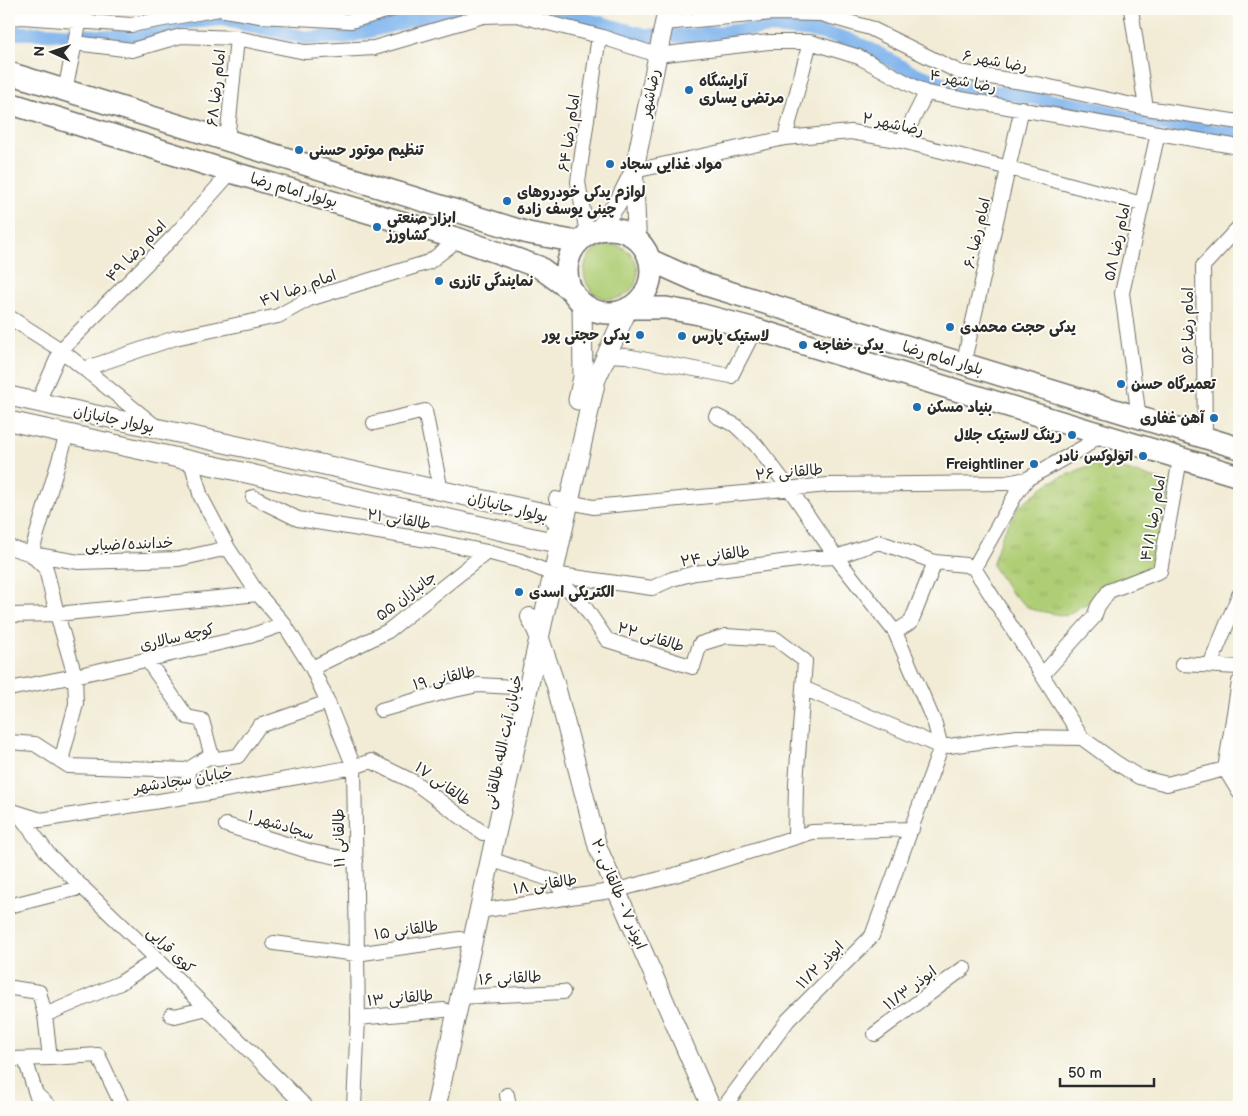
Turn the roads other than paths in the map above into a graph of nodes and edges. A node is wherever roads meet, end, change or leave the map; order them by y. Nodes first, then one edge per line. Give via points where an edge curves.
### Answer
1 (392, 9) edge
2 (1131, 9) edge
3 (181, 12) edge
4 (261, 12) edge
5 (17, 14) edge
6 (81, 15) edge
7 (352, 15) edge
8 (666, 16) edge
9 (599, 36) junction
10 (237, 38) junction
11 (810, 42) junction
12 (75, 43) junction
13 (657, 55) junction
14 (9, 73) edge
15 (65, 90) junction
16 (926, 93) junction
17 (9, 103) edge
18 (1022, 108) junction
19 (1146, 108) junction
20 (1239, 122) edge
21 (1158, 133) junction
22 (785, 138) junction
23 (227, 141) junction
24 (902, 141) junction
25 (1239, 147) edge
26 (1009, 168) junction
27 (231, 172) junction
28 (632, 174) junction
29 (1142, 204) junction
30 (1239, 227) edge
31 (528, 232) junction
32 (588, 235) junction
33 (459, 239) junction
34 (637, 239) junction
35 (518, 259) junction
36 (650, 260) junction
37 (706, 285) junction
38 (577, 297) junction
39 (628, 308) junction
40 (699, 314) junction
41 (9, 318) edge
42 (755, 329) junction
43 (61, 350) junction
44 (606, 355) junction
45 (964, 365) junction
46 (84, 369) junction
47 (589, 378) junction
48 (9, 396) edge
49 (38, 402) junction
50 (716, 416) dead end
51 (1139, 418) junction
52 (9, 421) edge
53 (374, 423) dead end
54 (157, 428) junction
55 (66, 434) junction
56 (1100, 434) junction
57 (1205, 438) junction
58 (1239, 448) edge
59 (1180, 459) junction
60 (191, 461) junction
61 (1239, 476) edge
62 (1027, 479) junction
63 (789, 488) junction
64 (441, 491) junction
65 (253, 497) dead end
66 (490, 502) junction
67 (557, 518) junction
68 (484, 528) junction
69 (9, 547) edge
70 (228, 548) junction
71 (487, 552) junction
72 (30, 554) junction
73 (836, 556) junction
74 (935, 562) junction
75 (974, 568) junction
76 (548, 571) junction
77 (258, 594) junction
78 (1239, 595) edge
79 (57, 614) junction
80 (9, 615) edge
81 (530, 617) junction
82 (284, 624) junction
83 (895, 632) junction
84 (539, 636) junction
85 (147, 660) junction
86 (1182, 664) dead end
87 (1210, 664) junction
88 (1239, 667) edge
89 (312, 668) junction
90 (1043, 674) junction
91 (75, 676) junction
92 (1239, 682) edge
93 (515, 687) junction
94 (803, 688) junction
95 (9, 689) edge
96 (328, 702) junction
97 (381, 710) dead end
98 (1082, 738) junction
99 (9, 742) edge
100 (941, 747) junction
101 (1239, 755) edge
102 (208, 757) junction
103 (61, 761) junction
104 (354, 767) junction
105 (1225, 769) junction
106 (186, 770) junction
107 (1239, 792) edge
108 (191, 795) junction
109 (13, 811) edge
110 (226, 825) dead end
111 (912, 829) junction
112 (483, 833) junction
113 (795, 837) junction
114 (490, 858) junction
115 (356, 862) junction
116 (83, 887) junction
117 (617, 890) junction
118 (566, 898) junction
119 (9, 906) edge
120 (479, 911) junction
121 (460, 939) junction
122 (274, 943) dead end
123 (356, 954) junction
124 (157, 959) junction
125 (964, 968) dead end
126 (12, 988) dead end
127 (563, 992) dead end
128 (460, 997) junction
129 (207, 1008) junction
130 (444, 1010) junction
131 (45, 1015) junction
132 (170, 1015) dead end
133 (358, 1018) junction
134 (875, 1034) dead end
135 (50, 1058) junction
136 (9, 1059) edge
137 (25, 1059) junction
138 (50, 1107) edge
139 (124, 1107) edge
140 (306, 1107) edge
141 (354, 1107) edge
142 (423, 1107) edge
143 (436, 1107) edge
144 (711, 1107) edge
145 (724, 1107) edge

1 - 7 street
2 - 19 street
3 - 4 street via 219,9
3 - 6 street via 131,25
4 - 7 street
5 - 6 street
6 - 12 street
8 - 13 street, رضاشهر
8 - 19 street, رضا شهر ۶ via 821,14 870,28 959,72 1041,85
9 - 10 street via 517,15 483,16 374,48 305,52
9 - 13 street
9 - 32 street, امام رضا ۶۴ via 578,182
10 - 12 street via 181,36 132,50
10 - 23 street, امام رضا ۶۸
11 - 13 street, رضا شهر ۴ via 769,42
11 - 16 street, رضا شهر ۴ via 859,57
11 - 22 street
12 - 15 street
13 - 28 street, رضاشهر
14 - 15 main road, بولوار امام رضا
15 - 23 main road, بولوار امام رضا
16 - 18 street, رضا شهر ۴
16 - 24 street
17 - 27 main road, بولوار امام رضا
18 - 21 street, رضا شهر ۴
18 - 26 street, امام رضا ۶۰
19 - 20 street, رضا شهر ۶
21 - 25 street, رضا شهر ۴
21 - 29 street, امام رضا ۵۸
22 - 24 street, رضاشهر ۲ via 852,132
22 - 28 street, رضاشهر ۲
23 - 31 main road, بولوار امام رضا
24 - 26 street, رضاشهر ۲
26 - 29 street, رضاشهر ۲
26 - 45 street, امام رضا ۶۰
27 - 33 main road, بولوار امام رضا
27 - 43 street, امام رضا ۴۹
28 - 32 street via 619,201
28 - 34 street
29 - 51 street, امام رضا ۵۸ via 1122,293
30 - 57 street, امام رضا ۵۶ via 1203,266
31 - 32 main road, بولوار امام رضا
31 - 35 main road via 526,248
32 - 34 main road via 612,228
32 - 38 main road via 572,250 567,265 568,281
33 - 35 main road, بولوار امام رضا
33 - 46 street, امام رضا ۴۷ via 429,262 309,298 278,316 175,338
34 - 36 main road
35 - 38 main road, بولوار امام رضا via 539,267
36 - 37 main road, بلوار امام رضا
36 - 39 main road via 647,288 640,299
37 - 40 main road via 696,298
37 - 45 main road, بلوار امام رضا
38 - 39 main road via 599,312 619,312
38 - 47 main road
39 - 40 main road, بلوار امام رضا via 666,308
39 - 44 main road
40 - 42 main road, بلوار امام رضا
41 - 43 street
42 - 44 street via 731,376
42 - 56 main road, بلوار امام رضا
43 - 46 street
43 - 49 street
44 - 47 main road
45 - 51 main road, بلوار امام رضا
46 - 54 street
47 - 67 main road, خیابان آیت الله طالقانی
48 - 49 main road, بولوار جانبازان
49 - 54 main road, بولوار جانبازان
50 - 63 street via 747,434
51 - 57 main road, بلوار امام رضا
52 - 55 main road, بولوار جانبازان
53 - 64 street via 425,411
54 - 64 main road, بولوار جانبازان
55 - 60 main road, بولوار جانبازان
55 - 72 street
56 - 59 main road, بلوار امام رضا
56 - 62 street via 1084,447
57 - 58 main road, بلوار امام رضا
59 - 61 main road, بلوار امام رضا
59 - 90 street, امام رضا ۴۱/۱ via 1160,571 1109,591 1094,617
60 - 68 main road, بولوار جانبازان
60 - 70 street, طالقانی ۱۱ via 202,497
62 - 63 street, طالقانی ۲۶ via 1006,483
62 - 75 street
63 - 67 street, طالقانی ۲۶ via 593,507
63 - 73 street
64 - 66 main road, بولوار جانبازان
65 - 71 street, طالقانی ۲۱ via 298,518
66 - 67 main road, بولوار جانبازان
66 - 68 main road
67 - 68 main road, بولوار جانبازان
67 - 76 main road, خیابان آیت الله طالقانی
69 - 72 street, خدابنده/ضیایی
70 - 72 street, خدابنده/ضیایی via 179,559 79,562
70 - 77 street, طالقانی ۱۱
71 - 76 street, طالقانی ۲۱
71 - 89 street, جانبازان ۵۵ via 388,632
72 - 79 street via 46,569
73 - 74 street, طالقانی ۲۴ via 879,542
73 - 76 street, طالقانی ۲۴ via 695,574 652,588
73 - 83 street
74 - 75 street, طالقانی ۲۴
74 - 83 street via 911,622
75 - 90 street
76 - 81 main road, خیابان آیت الله طالقانی
76 - 84 main road, خیابان آیت الله طالقانی
76 - 94 street, طالقانی ۲۲ via 582,604 606,640 693,667 700,644 726,636 776,639 805,661
77 - 79 street
77 - 82 street, طالقانی ۱۱
78 - 87 street
79 - 80 street
79 - 91 street
81 - 84 street, ابوذر ۷ - طالقانی ۲۰
81 - 93 main road, خیابان آیت الله طالقانی
82 - 85 street, کوچه سالاری via 250,636
82 - 89 street, طالقانی ۱۱
83 - 100 street via 935,724
84 - 114 main road, خیابان آیت الله طالقانی
84 - 117 street, ابوذر ۷ - طالقانی ۲۰ via 556,686 598,848
85 - 91 street, کوچه سالاری
85 - 102 street via 187,717 202,720 211,753
86 - 87 street
87 - 88 street
89 - 96 street, طالقانی ۱۱
90 - 98 street
91 - 95 street, کوچه سالاری
91 - 103 street via 76,704
92 - 105 street
93 - 97 street, طالقانی ۱۹ via 478,685
93 - 112 main road, خیابان آیت الله طالقانی
94 - 100 street
94 - 113 street
96 - 102 street via 259,726 238,756
96 - 104 street, طالقانی ۱۱
98 - 100 street via 1018,737
98 - 105 street via 1139,777 1167,784
99 - 103 street via 35,744
100 - 111 street, ابوذر ۱۱/۲
101 - 105 street
102 - 106 street
103 - 106 street via 69,766
104 - 108 street, خیابان سجادشهر
104 - 112 street, طالقانی ۱۷ via 371,761 414,782
104 - 115 street, طالقانی ۱۱
105 - 107 street
106 - 108 street
108 - 109 street, خیابان سجادشهر via 41,820
109 - 116 street, کوی قرایی via 50,855
110 - 115 street, سجادشهر ۱
111 - 113 street, طالقانی ۱۸ via 812,832
111 - 145 street, ابوذر ۱۱/۲ via 872,936 788,1020
112 - 121 main road, خیابان آیت الله طالقانی
113 - 117 street, طالقانی ۱۸
114 - 118 street via 555,881
114 - 120 main road, خیابان آیت الله طالقانی
115 - 123 street, طالقانی ۱۱
116 - 119 street
116 - 124 street, کوی قرایی
117 - 118 street, طالقانی ۱۸
117 - 144 street, ابوذر ۷ - طالقانی ۲۰
118 - 120 street, طالقانی ۱۸
120 - 128 main road, خیابان آیت الله طالقانی
121 - 123 street, طالقانی ۱۵
121 - 130 main road, خیابان آیت الله طالقانی
122 - 123 street, طالقانی ۱۵
123 - 133 street, طالقانی ۱۱
124 - 129 street, کوی قرایی
124 - 131 street via 120,983
125 - 134 street, ابوذر ۱۱/۳
126 - 131 street via 39,992
127 - 128 street, طالقانی ۱۶
128 - 143 main road, خیابان آیت الله طالقانی
129 - 132 street
129 - 140 street, کوی قرایی
130 - 133 street, طالقانی ۱۳
130 - 142 main road, خیابان آیت الله طالقانی
131 - 135 street
133 - 141 street, طالقانی ۱۱
135 - 137 street
135 - 139 street via 98,1055
136 - 137 street
137 - 138 street via 36,1094

